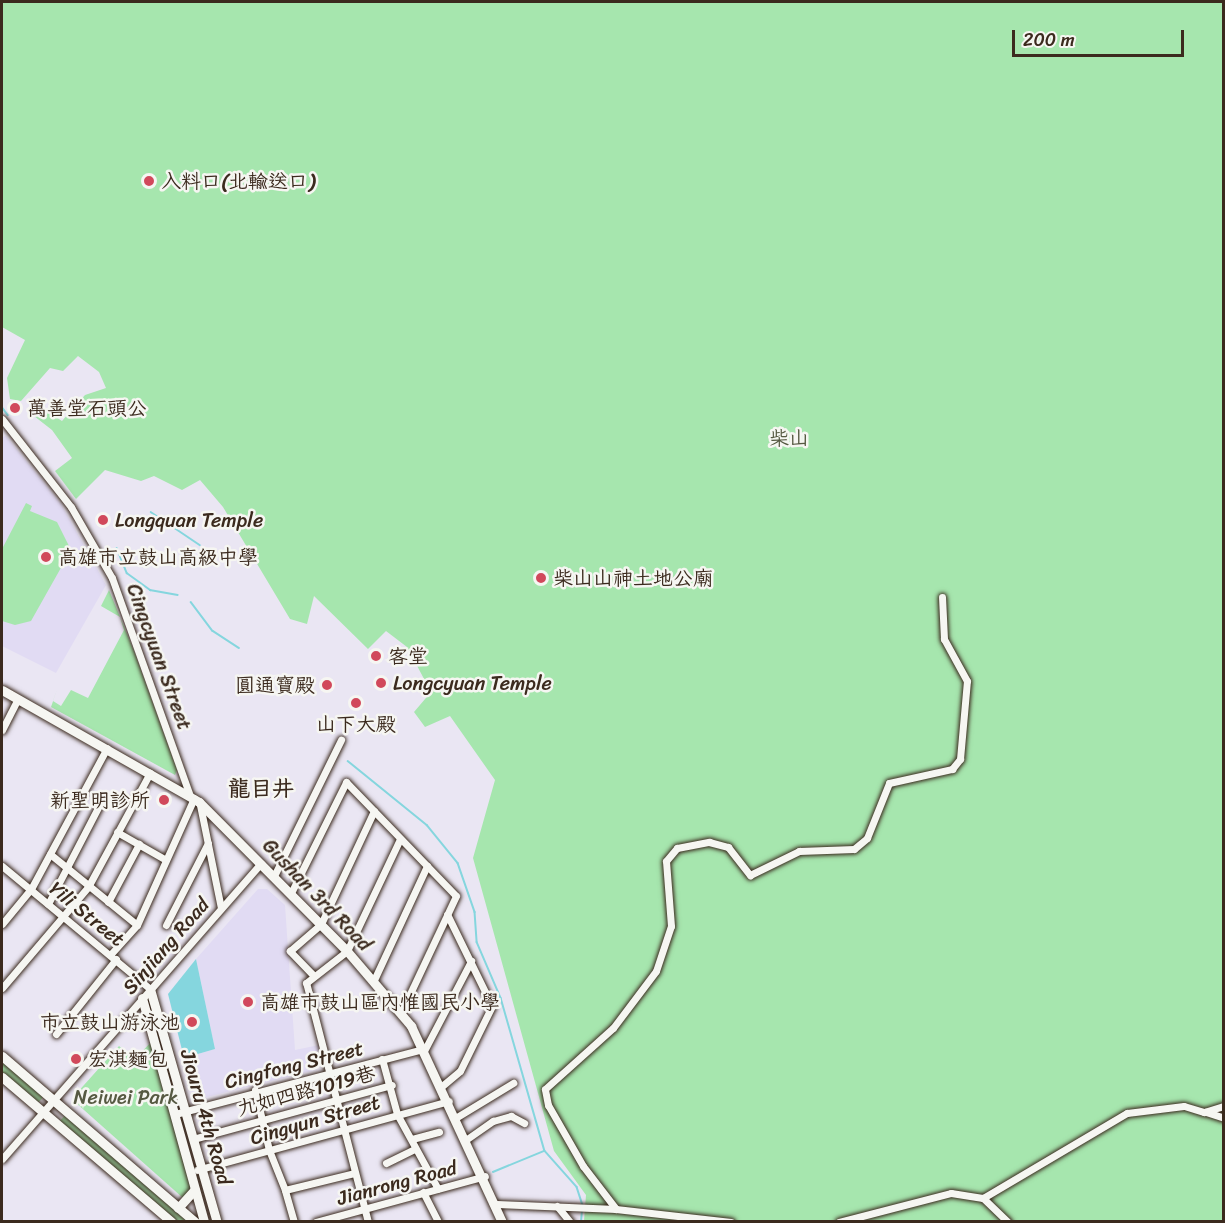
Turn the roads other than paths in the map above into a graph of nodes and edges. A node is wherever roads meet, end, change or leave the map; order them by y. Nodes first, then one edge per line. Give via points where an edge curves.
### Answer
1 (2, 419) edge
2 (942, 597) dead end
3 (2, 690) edge
4 (18, 699) junction
5 (2, 730) edge
6 (341, 740) dead end
7 (107, 748) junction
8 (150, 773) junction
9 (195, 798) junction
10 (102, 801) dead end
11 (374, 811) junction
12 (117, 832) junction
13 (400, 839) junction
14 (208, 843) junction
15 (139, 844) junction
16 (50, 854) junction
17 (166, 860) junction
18 (261, 863) junction
19 (2, 866) edge
20 (427, 866) junction
21 (67, 868) junction
22 (274, 876) junction
23 (88, 887) junction
24 (31, 890) junction
25 (291, 893) junction
26 (108, 902) junction
27 (48, 904) junction
28 (221, 908) junction
29 (447, 914) junction
30 (62, 915) junction
31 (2, 924) edge
32 (321, 924) junction
33 (137, 925) junction
34 (166, 925) dead end
35 (346, 951) junction
36 (113, 957) junction
37 (471, 960) junction
38 (314, 976) junction
39 (374, 980) junction
40 (2, 988) edge
41 (150, 989) junction
42 (142, 998) junction
43 (402, 1011) junction
44 (56, 1034) dead end
45 (423, 1050) junction
46 (2, 1056) edge
47 (382, 1059) junction
48 (330, 1072) junction
49 (2, 1077) edge
50 (513, 1083) dead end
51 (392, 1085) junction
52 (442, 1086) junction
53 (255, 1090) junction
54 (338, 1099) junction
55 (53, 1101) junction
56 (449, 1101) junction
57 (1224, 1106) edge
58 (186, 1111) junction
59 (43, 1112) junction
60 (1204, 1112) junction
61 (175, 1114) junction
62 (397, 1114) junction
63 (457, 1117) junction
64 (1224, 1118) edge
65 (261, 1120) junction
66 (524, 1123) dead end
67 (340, 1130) junction
68 (439, 1132) dead end
69 (192, 1139) junction
70 (412, 1139) junction
71 (467, 1139) junction
72 (415, 1149) junction
73 (269, 1150) junction
74 (2, 1159) edge
75 (386, 1163) dead end
76 (202, 1169) junction
77 (190, 1172) junction
78 (354, 1173) junction
79 (485, 1176) junction
80 (195, 1189) junction
81 (438, 1189) junction
82 (285, 1190) junction
83 (423, 1192) junction
84 (983, 1198) junction
85 (497, 1204) junction
86 (557, 1206) junction
87 (363, 1207) junction
88 (178, 1208) junction
89 (616, 1209) junction
90 (172, 1221) edge
91 (195, 1221) edge
92 (204, 1221) edge
93 (217, 1221) edge
94 (294, 1221) edge
95 (316, 1221) edge
96 (368, 1221) edge
97 (438, 1221) edge
98 (502, 1221) edge
99 (570, 1221) edge
100 (731, 1221) edge
101 (839, 1221) edge
102 (1008, 1221) edge

1 - 9 street, Cingcyuan Street via 71,507 112,578
2 - 89 street via 944,639 967,681 960,759 952,769 889,783 867,838 854,849 799,851 750,875 728,847 709,842 677,848 666,861 671,926 656,971 613,1028 545,1089 548,1105 577,1156
3 - 4 street, Gushan 3rd Road
4 - 5 street
4 - 7 street, Gushan 3rd Road
6 - 22 street
7 - 8 street, Gushan 3rd Road
7 - 16 street
8 - 9 street, Gushan 3rd Road
8 - 12 street
9 - 14 street, Cingcyuan Street
9 - 17 street
9 - 18 street, Gushan 3rd Road
10 - 21 street
11 - 13 street
11 - 25 street via 346,782
11 - 32 street
12 - 15 street
12 - 23 street
13 - 20 street
13 - 35 street
14 - 28 street, Cingcyuan Street
14 - 34 street
15 - 17 street
15 - 26 street
16 - 21 street
16 - 24 street
17 - 33 street
18 - 22 street, Gushan 3rd Road
18 - 28 street, Sinjiang Road
19 - 24 street, Yili Street
20 - 29 street via 456,896
20 - 39 street
21 - 23 street
21 - 27 street
22 - 25 street, Gushan 3rd Road
23 - 26 street
23 - 30 street
24 - 27 street, Yili Street
24 - 31 street
25 - 32 street, Gushan 3rd Road
26 - 33 street
27 - 30 street, Yili Street
28 - 41 street, Sinjiang Road
29 - 37 street
29 - 43 street
30 - 36 street, Yili Street
30 - 40 street
32 - 35 street, Gushan 3rd Road
32 - 38 street via 290,951
33 - 36 street
35 - 38 street
35 - 39 street, Gushan 3rd Road
36 - 41 street, Yili Street
36 - 44 street
37 - 45 street
37 - 52 street via 491,1010 460,1071
38 - 48 street via 306,983
39 - 43 street, Gushan 3rd Road
41 - 42 street, Sinjiang Road
41 - 58 street, Jiouru 4th Road
42 - 55 street, Sinjiang Road
42 - 61 street, Jiouru 4th Road
43 - 45 street, Gushan 3rd Road
45 - 47 street, Cingfong Street
45 - 52 street, Gushan 3rd Road
46 - 55 street
47 - 48 street, Cingfong Street
47 - 51 street
48 - 53 street, Cingfong Street
48 - 54 street
49 - 59 street
50 - 63 street
51 - 54 street, 九如四路1019巷
51 - 62 street
52 - 56 street, Gushan 3rd Road
53 - 58 street, Cingfong Street
53 - 65 street
54 - 65 street, 九如四路1019巷
54 - 67 street
55 - 59 street, Sinjiang Road
55 - 88 street
56 - 62 street, Cingyun Street
56 - 63 street, Gushan 3rd Road
57 - 60 street
58 - 61 street, Cingfong Street
58 - 69 street, Jiouru 4th Road
59 - 74 street, Sinjiang Road
59 - 90 street
60 - 64 street
60 - 84 street via 1184,1106 1127,1113
61 - 77 street, Jiouru 4th Road
62 - 67 street, Cingyun Street
62 - 70 street
63 - 71 street, Gushan 3rd Road
65 - 69 street, 九如四路1019巷
65 - 73 street
66 - 71 street via 511,1116 493,1121
67 - 73 street, Cingyun Street
67 - 78 street
68 - 70 street
69 - 76 street, Jiouru 4th Road
70 - 72 street
71 - 79 street, Gushan 3rd Road
72 - 75 street
72 - 81 street
73 - 76 street, Cingyun Street
73 - 82 street
76 - 77 street, Cingyun Street
76 - 93 street, Jiouru 4th Road
77 - 80 street, Jiouru 4th Road
78 - 82 street
78 - 87 street
79 - 81 street, Jianrong Road
79 - 85 street, Gushan 3rd Road
80 - 88 street, Jiouru 4th Road
80 - 92 street, Jiouru 4th Road
81 - 83 street, Jianrong Road
82 - 94 street
83 - 87 street, Jianrong Road
83 - 97 street
84 - 101 street via 951,1193
84 - 102 street
85 - 86 street
85 - 98 street, Gushan 3rd Road
86 - 89 street
86 - 99 street
87 - 95 street, Jianrong Road
87 - 96 street
88 - 91 street
89 - 100 street

